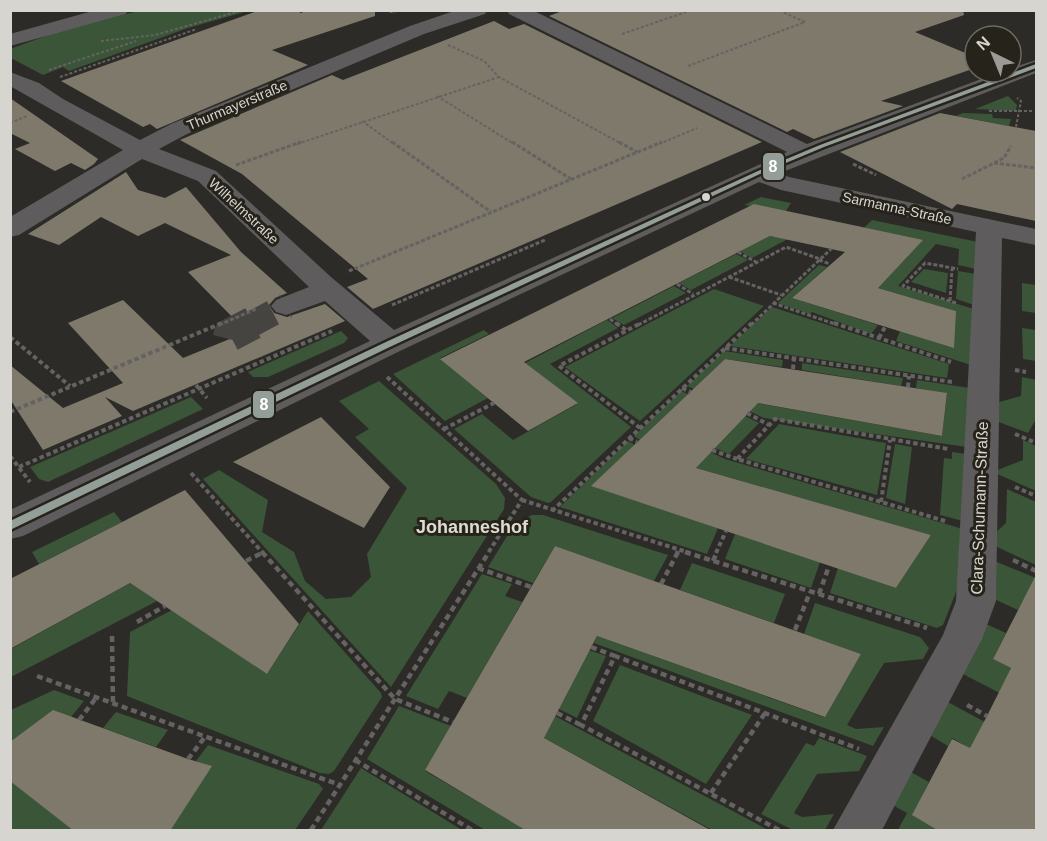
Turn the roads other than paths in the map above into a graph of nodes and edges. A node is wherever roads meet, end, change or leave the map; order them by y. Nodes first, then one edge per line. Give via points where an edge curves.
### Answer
1 (119, 10) edge
2 (478, 10) edge
3 (516, 10) edge
4 (10, 40) edge
5 (1036, 66) edge
6 (20, 83) edge
7 (140, 150) junction
8 (805, 152) junction
9 (760, 172) junction
10 (989, 227) junction
11 (10, 229) edge
12 (1036, 237) edge
13 (325, 286) junction
14 (274, 306) tunnel mouth
15 (391, 343) junction
16 (10, 526) edge
17 (857, 831) edge

1 - 4 street
2 - 7 street, Thurmayerstraße via 417,30 226,108
3 - 8 street
5 - 8 street
6 - 7 street, Wilhelmstraße
7 - 11 street, Thurmayerstraße
7 - 13 street, Wilhelmstraße via 207,176
8 - 9 street
9 - 10 street, Sarmanna-Straße via 781,183
9 - 15 street
10 - 12 street, Sarmanna-Straße
10 - 17 street, Clara-Schumann-Straße via 970,271 986,312 976,601 962,639
13 - 14 street
13 - 15 street, Wilhelmstraße
15 - 16 street

